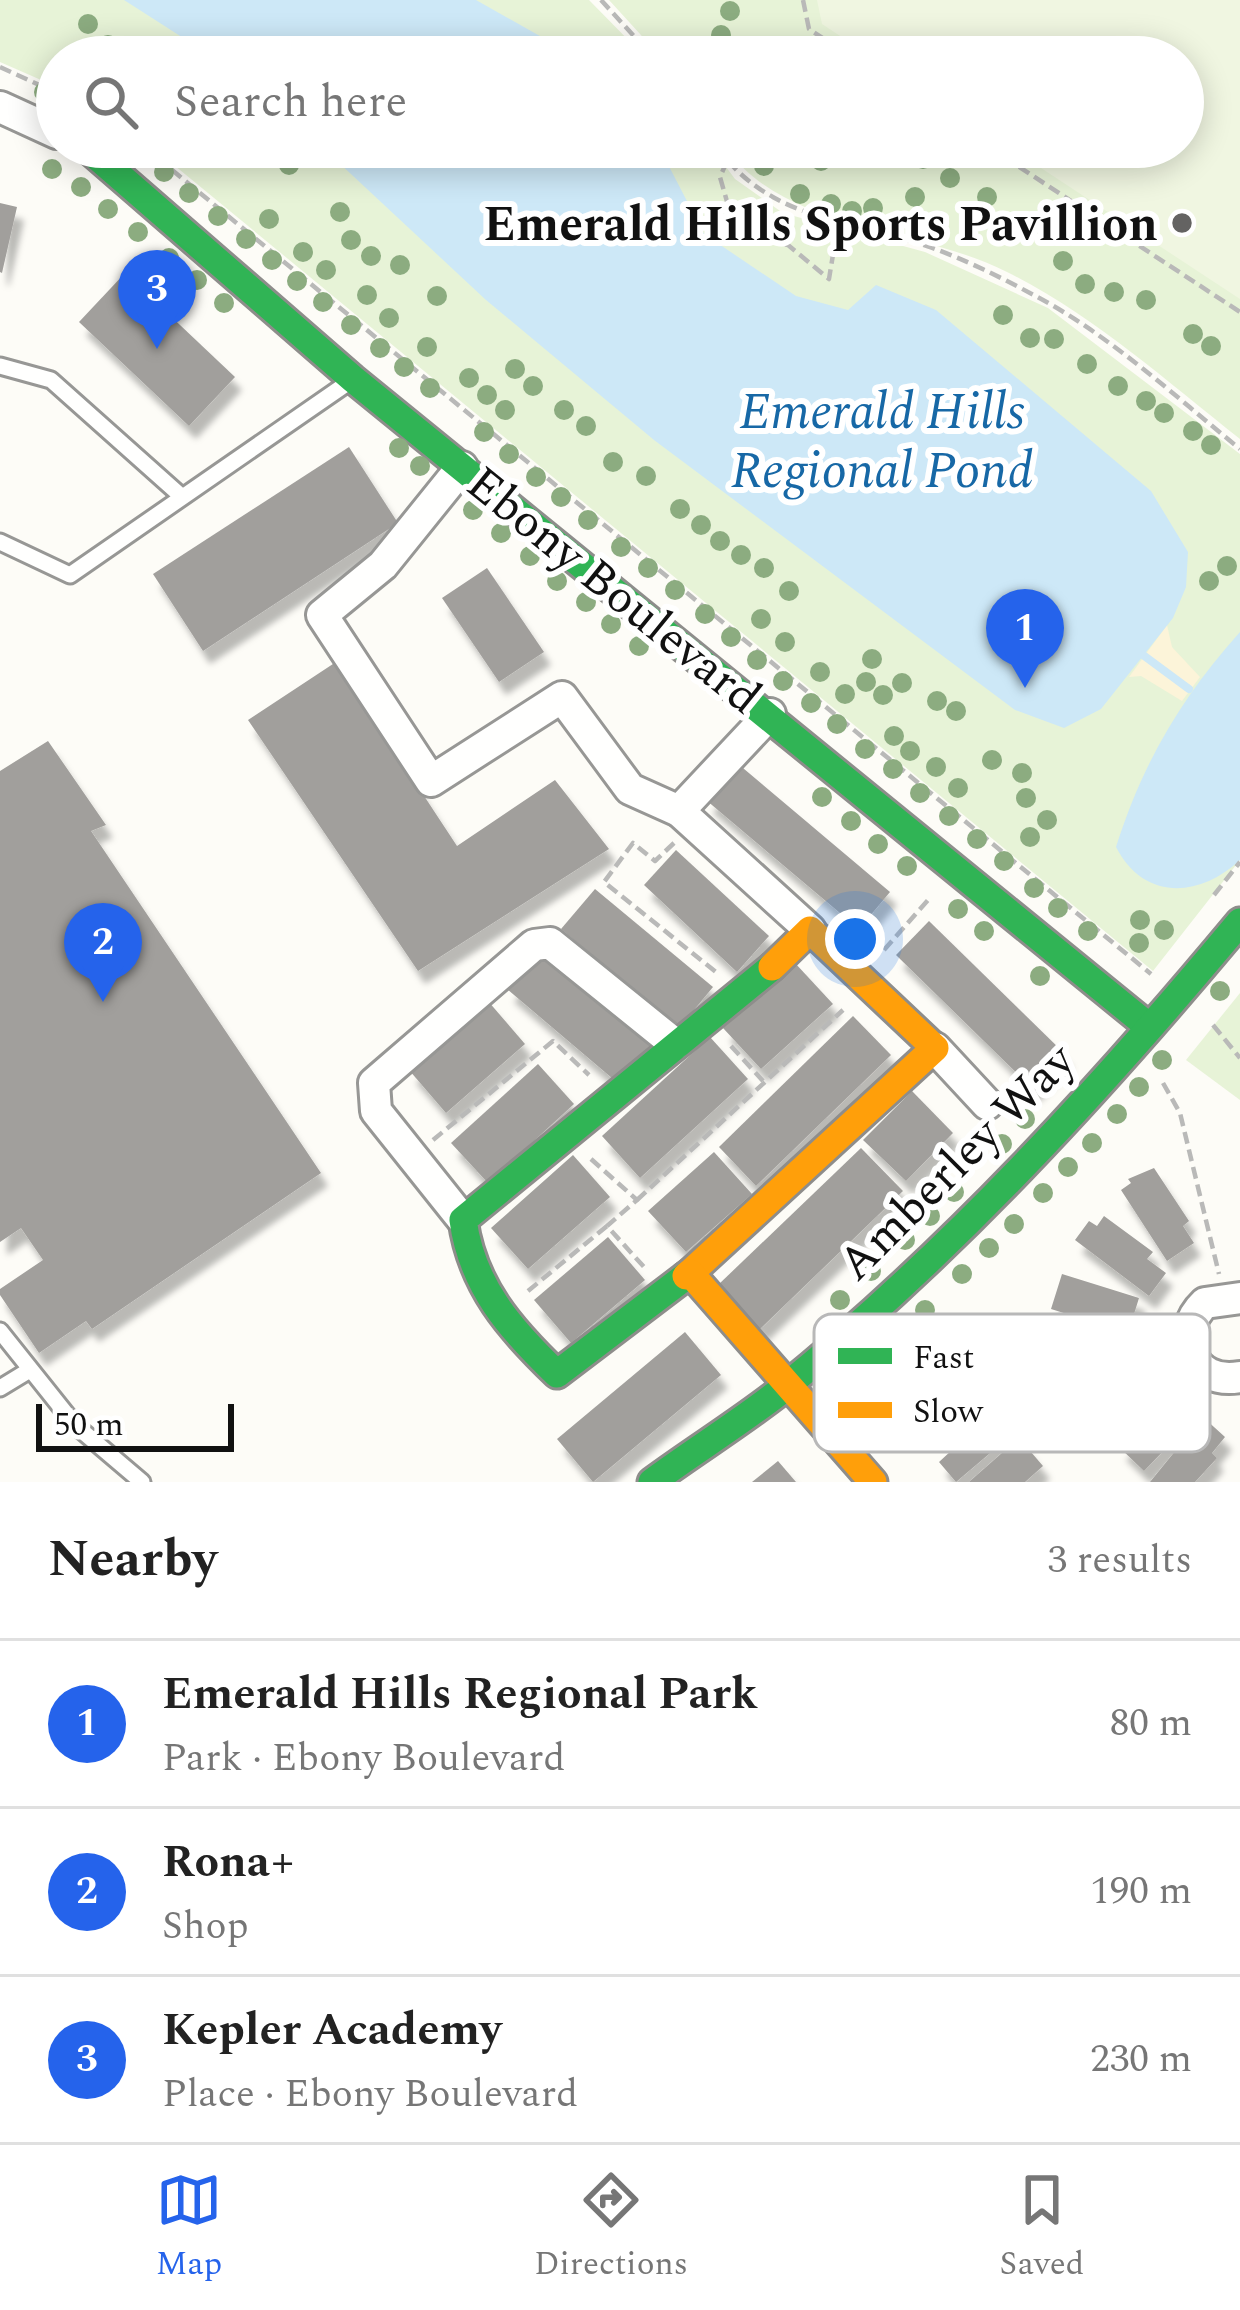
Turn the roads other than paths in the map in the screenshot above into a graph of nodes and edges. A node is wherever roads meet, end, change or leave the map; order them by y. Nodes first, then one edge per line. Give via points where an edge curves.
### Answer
1 (0, 106) edge
2 (36, 124) edge
3 (110, 168) edge
4 (0, 366) edge
5 (353, 379) junction
6 (462, 466) junction
7 (180, 495) junction
8 (0, 542) edge
9 (770, 714) junction
10 (687, 818) junction
11 (1240, 922) edge
12 (810, 930) junction
13 (1148, 1026) junction
14 (675, 1045) junction
15 (935, 1048) junction
16 (987, 1104) dead end
17 (463, 1220) junction
18 (690, 1273) junction
19 (1232, 1298) edge
20 (864, 1314) edge
21 (1194, 1314) edge
22 (0, 1331) edge
23 (814, 1361) edge
24 (28, 1371) junction
25 (1210, 1372) edge
26 (1240, 1377) edge
27 (790, 1383) junction
28 (0, 1388) edge
29 (814, 1412) edge
30 (848, 1452) edge
31 (142, 1482) edge
32 (652, 1482) edge
33 (873, 1482) edge

1 - 2 street
3 - 5 street, Ebony Boulevard
4 - 7 lane via 50,380
5 - 6 street, Ebony Boulevard
5 - 7 lane
6 - 9 street, Ebony Boulevard
6 - 10 street via 383,565 322,615 431,781 562,697 630,789
7 - 8 lane via 70,575
9 - 10 street
9 - 13 street, Ebony Boulevard
10 - 12 street
11 - 13 street, Amberley Way
12 - 14 street
12 - 15 street via 857,988
13 - 20 street, Amberley Way via 1048,1142
14 - 17 street
14 - 17 street via 550,943 534,945 374,1082 376,1112
15 - 16 street
15 - 18 street
17 - 18 street via 464,1244 496,1317 556,1374
18 - 27 street
19 - 21 street
22 - 24 lane
23 - 27 street, Amberley Way
24 - 28 lane
24 - 31 lane
25 - 26 street
27 - 29 street
27 - 32 street, Amberley Way
30 - 33 street

